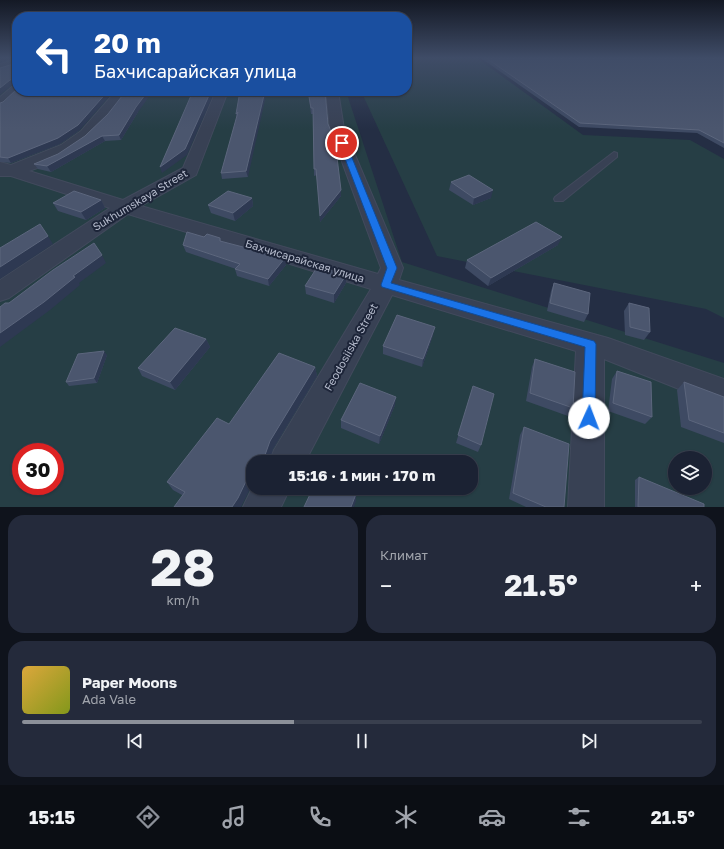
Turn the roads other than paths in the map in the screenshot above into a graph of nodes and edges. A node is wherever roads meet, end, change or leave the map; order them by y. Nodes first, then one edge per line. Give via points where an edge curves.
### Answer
1 (12, 93) edge
2 (119, 96) edge
3 (220, 96) edge
4 (333, 96) edge
5 (0, 104) edge
6 (614, 155) dead end
7 (4, 171) edge
8 (559, 199) dead end
9 (125, 207) junction
10 (386, 285) junction
11 (0, 292) edge
12 (590, 344) junction
13 (724, 393) edge
14 (290, 455) edge
15 (268, 495) edge
16 (261, 507) edge
17 (586, 507) edge

1 - 5 street
2 - 7 street via 86,134 67,148 26,166
3 - 9 street, Sukhumskaya Street via 190,171
4 - 10 street, Feodosiiska Street via 337,129 392,268
6 - 8 lane
7 - 9 street, Бахчисарайская улица
9 - 10 street, Бахчисарайская улица
9 - 11 street, Sukhumskaya Street
10 - 12 street, Бахчисарайская улица
10 - 14 street, Feodosiiska Street
12 - 13 street, Бахчисарайская улица
12 - 17 street
15 - 16 street

